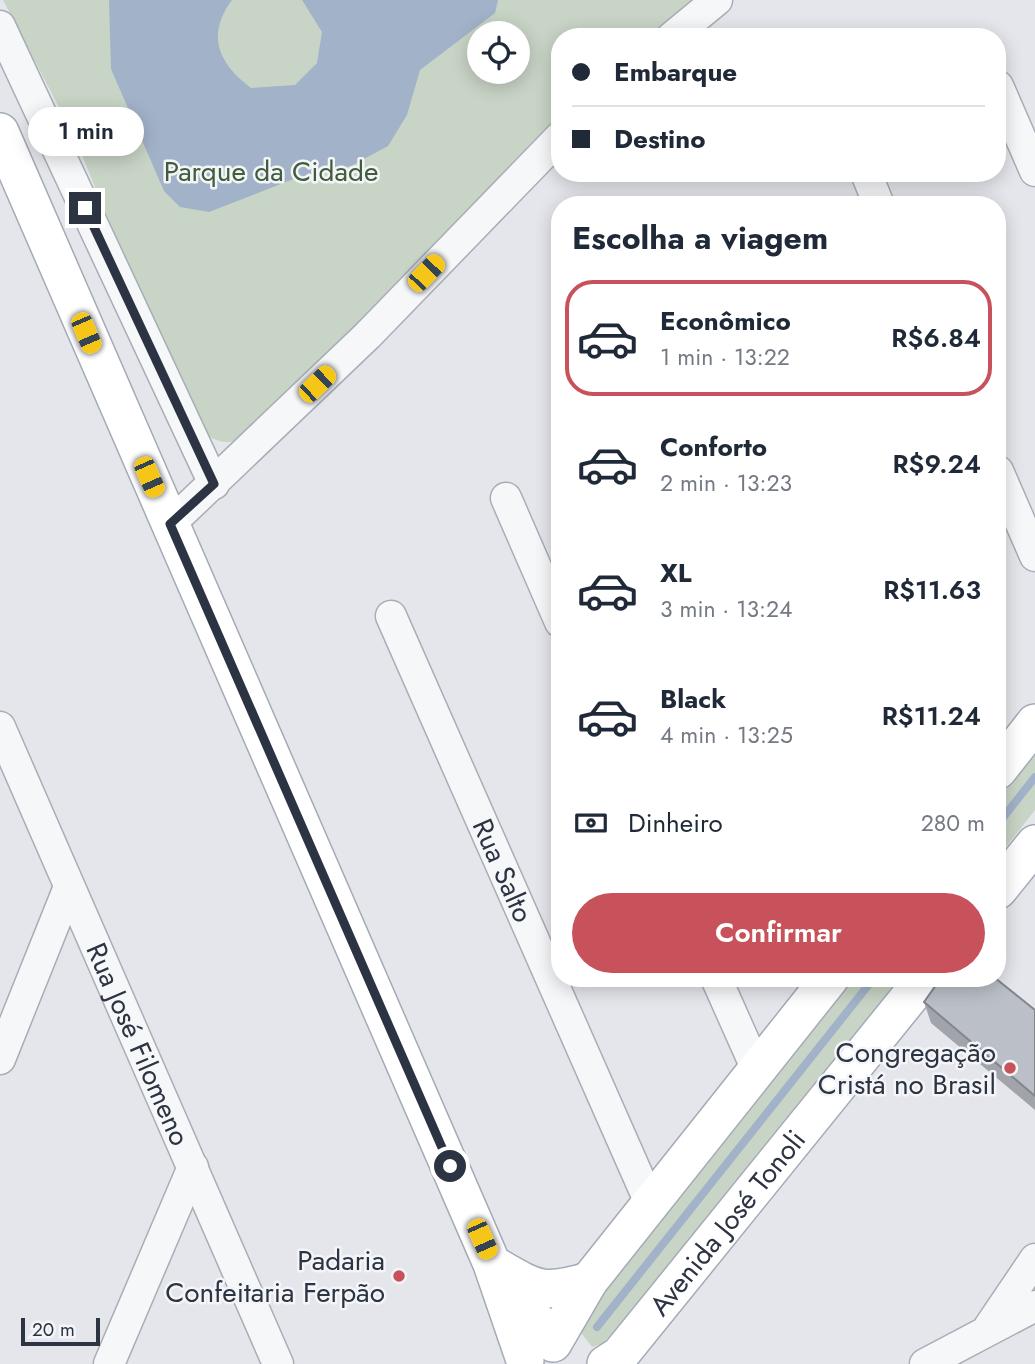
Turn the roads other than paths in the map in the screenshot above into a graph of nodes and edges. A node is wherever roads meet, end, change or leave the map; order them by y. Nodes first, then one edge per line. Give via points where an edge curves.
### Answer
1 (717, 0) edge
2 (0, 26) edge
3 (683, 28) edge
4 (1006, 104) edge
5 (0, 132) edge
6 (551, 146) edge
7 (1035, 171) edge
8 (214, 484) junction
9 (1006, 489) edge
10 (506, 498) dead end
11 (170, 524) junction
12 (1035, 556) edge
13 (551, 601) edge
14 (391, 617) dead end
15 (1035, 723) edge
16 (0, 727) edge
17 (1006, 760) edge
18 (1035, 844) edge
19 (1006, 880) edge
20 (69, 887) junction
21 (551, 979) edge
22 (555, 987) edge
23 (720, 987) edge
24 (823, 987) edge
25 (918, 987) edge
26 (0, 1059) edge
27 (757, 1070) junction
28 (193, 1167) junction
29 (650, 1203) junction
30 (1035, 1259) edge
31 (492, 1264) junction
32 (589, 1281) junction
33 (1035, 1306) edge
34 (987, 1330) junction
35 (540, 1359) edge
36 (109, 1364) edge
37 (278, 1364) edge
38 (606, 1364) edge
39 (925, 1364) edge

1 - 3 street
2 - 8 street
4 - 7 street
5 - 11 main road
6 - 8 street via 368,335
8 - 11 street
9 - 12 street
10 - 13 street
11 - 31 main road
14 - 21 street, Rua Salto
15 - 17 main road
16 - 20 street, Rua José Filomeno
18 - 19 main road
20 - 26 street
20 - 28 street, Rua José Filomeno
22 - 29 street, Rua Salto
23 - 27 street
24 - 27 main road
25 - 38 main road, Avenida José Tonoli via 620,1355
27 - 29 main road
28 - 36 street
28 - 37 street, Rua José Filomeno
29 - 32 main road
30 - 34 street
31 - 32 main road via 527,1285 555,1291
31 - 35 main road
32 - 35 main road
33 - 34 street
34 - 39 street

